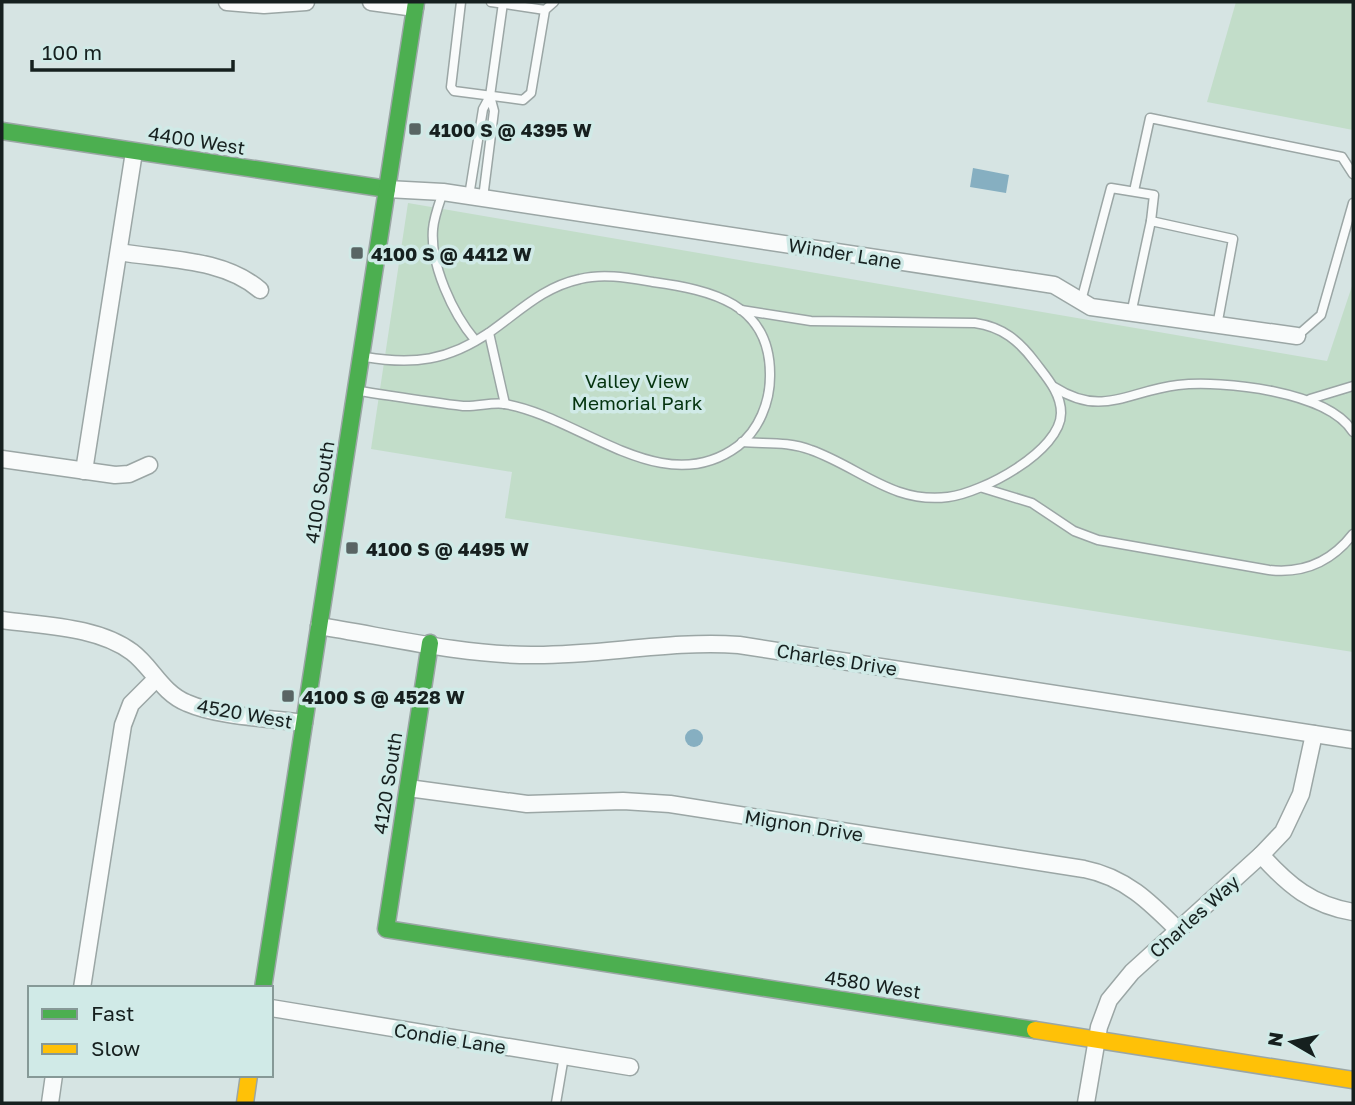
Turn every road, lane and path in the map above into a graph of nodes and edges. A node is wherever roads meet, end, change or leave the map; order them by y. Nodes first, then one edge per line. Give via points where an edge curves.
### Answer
1 (227, 2) edge
2 (306, 2) edge
3 (371, 2) edge
4 (461, 2) edge
5 (491, 2) edge
6 (554, 2) edge
7 (503, 4) junction
8 (415, 5) edge
9 (545, 10) junction
10 (490, 96) junction
11 (2, 131) edge
12 (134, 152) junction
13 (1353, 174) edge
14 (387, 189) junction
15 (1135, 191) junction
16 (443, 192) junction
17 (476, 197) junction
18 (1353, 203) edge
19 (1151, 221) junction
20 (119, 252) junction
21 (260, 290) dead end
22 (1081, 301) junction
23 (741, 310) junction
24 (1131, 314) junction
25 (1217, 326) junction
26 (489, 333) junction
27 (1297, 336) joint
28 (475, 340) junction
29 (361, 357) junction
30 (1053, 386) junction
31 (1353, 386) edge
32 (356, 390) junction
33 (1310, 399) junction
34 (505, 404) junction
35 (1353, 432) edge
36 (743, 442) junction
37 (2, 459) edge
38 (149, 465) dead end
39 (84, 471) junction
40 (982, 488) junction
41 (1353, 534) edge
42 (2, 620) edge
43 (319, 626) junction
44 (430, 643) junction
45 (156, 679) junction
46 (304, 723) junction
47 (1314, 734) junction
48 (1353, 740) edge
49 (408, 788) junction
50 (1262, 855) junction
51 (1353, 912) edge
52 (386, 929) joint
53 (1178, 930) junction
54 (82, 986) edge
55 (262, 986) edge
56 (273, 1008) edge
57 (1096, 1040) junction
58 (564, 1056) junction
59 (630, 1066) dead end
60 (54, 1077) edge
61 (249, 1077) edge
62 (1353, 1080) edge
63 (50, 1103) edge
64 (244, 1103) edge
65 (556, 1103) edge
66 (1086, 1103) edge

1 - 2 street
3 - 8 street
4 - 10 lane via 451,88
5 - 7 lane
6 - 9 lane
7 - 9 lane
7 - 10 lane
8 - 14 street, 4100 South
9 - 10 lane via 531,93 523,100
10 - 17 lane via 483,109
10 - 17 lane via 494,111
11 - 12 street, 4400 West
12 - 14 street, 4400 West
12 - 20 street
13 - 15 lane via 1342,157 1150,118
14 - 16 street, Winder Lane
14 - 29 street, 4100 South
15 - 19 lane via 1154,195
15 - 22 lane via 1111,188
16 - 17 street, Winder Lane
16 - 28 lane via 433,228 437,260 451,304
17 - 22 street, Winder Lane via 1054,285
18 - 27 lane via 1321,315
19 - 24 lane
19 - 25 lane via 1233,239
20 - 21 street via 226,269 244,276
20 - 39 street
22 - 24 street, Winder Lane
23 - 26 lane via 726,298 701,289 591,277 547,290
23 - 30 lane via 811,321 985,324 1018,342
23 - 36 lane via 760,334 770,372 765,407
24 - 25 street, Winder Lane
25 - 27 street, Winder Lane
26 - 28 lane
26 - 34 lane
28 - 29 lane via 421,362
29 - 32 street, 4100 South
30 - 33 lane via 1071,397 1097,403 1190,384
30 - 40 lane via 1061,417 1052,440
31 - 33 lane
32 - 34 lane via 467,406
32 - 43 street, 4100 South
33 - 35 lane via 1337,414
34 - 36 lane via 668,465 701,464
36 - 40 lane via 808,449 879,486 911,496 950,497
37 - 39 street
38 - 39 street via 122,475
40 - 41 lane via 1024,499 1098,541 1269,570 1319,564
42 - 45 street, 4520 West via 105,638 132,653
43 - 44 street, Charles Drive
43 - 46 street, 4100 South
44 - 47 street, Charles Drive via 528,656 673,643 739,645
44 - 49 street, 4120 South
45 - 46 street, 4520 West via 176,698 192,705
45 - 54 street via 136,697 124,718
46 - 55 street, 4100 South
47 - 48 street, Charles Drive
47 - 50 street, Charles Way via 1296,808 1283,832
49 - 52 street, 4120 South
49 - 53 street, Mignon Drive via 527,804 670,804 1084,869 1138,891
50 - 51 street via 1307,898
50 - 53 street, Charles Way
52 - 57 street, 4580 West
53 - 57 street, Charles Way via 1116,990 1103,1012
56 - 58 street, Condie Lane
57 - 62 street, 4580 West
57 - 66 street, Charles Way
58 - 59 street, Condie Lane
58 - 65 lane
60 - 63 street
61 - 64 street

